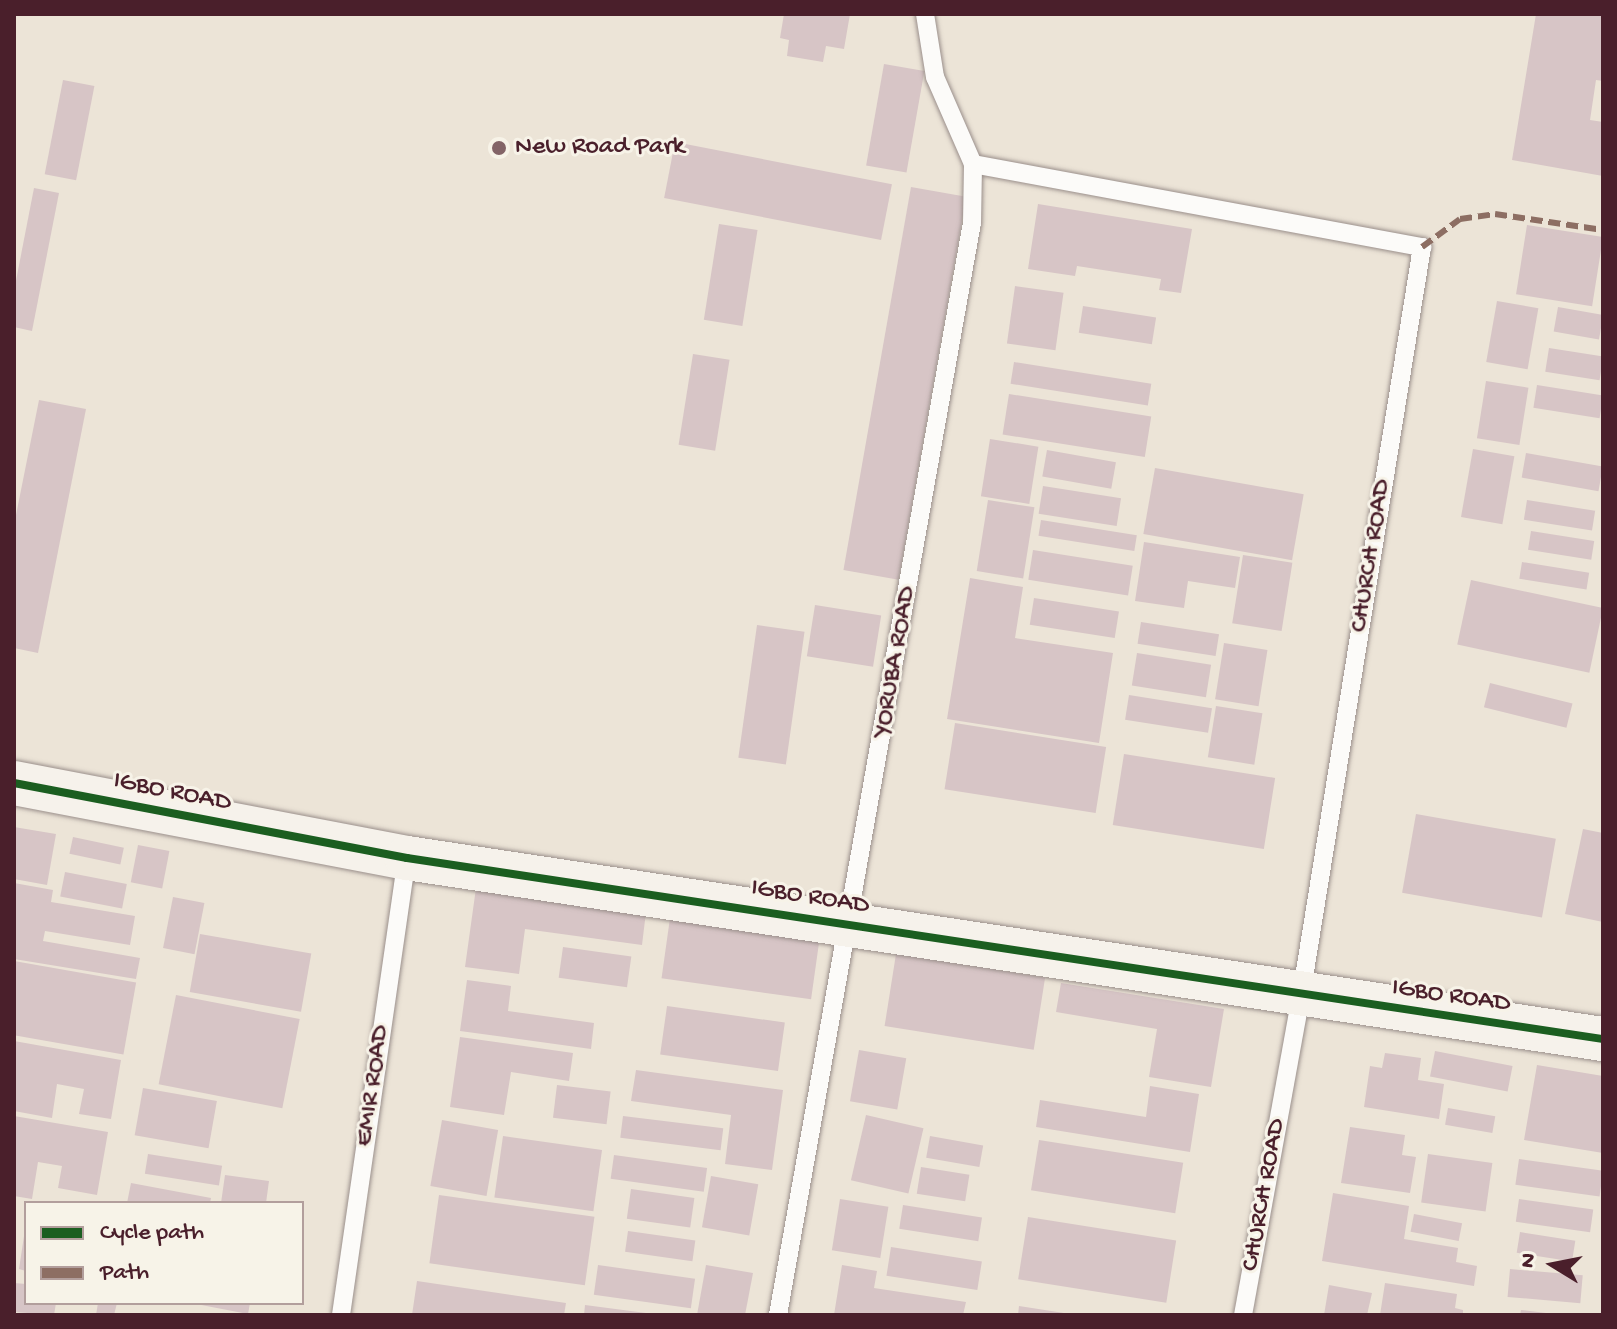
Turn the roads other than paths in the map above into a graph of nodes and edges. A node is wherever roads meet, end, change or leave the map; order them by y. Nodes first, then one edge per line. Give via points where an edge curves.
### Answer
1 (925, 14) edge
2 (973, 164) junction
3 (14, 783) edge
4 (407, 858) junction
5 (846, 924) junction
6 (1301, 996) junction
7 (1603, 1039) edge
8 (341, 1315) edge
9 (778, 1315) edge
10 (1243, 1315) edge

1 - 2 lane, YORUBA ROAD via 935,77
2 - 5 lane, YORUBA ROAD via 970,239 869,821
2 - 6 lane, CHURCH ROAD via 1422,247
3 - 4 street, IGBO ROAD
4 - 5 street, IGBO ROAD
4 - 8 lane, EMIR ROAD
5 - 6 street, IGBO ROAD
5 - 9 lane, YORUBA ROAD
6 - 7 street, IGBO ROAD
6 - 10 lane, CHURCH ROAD

